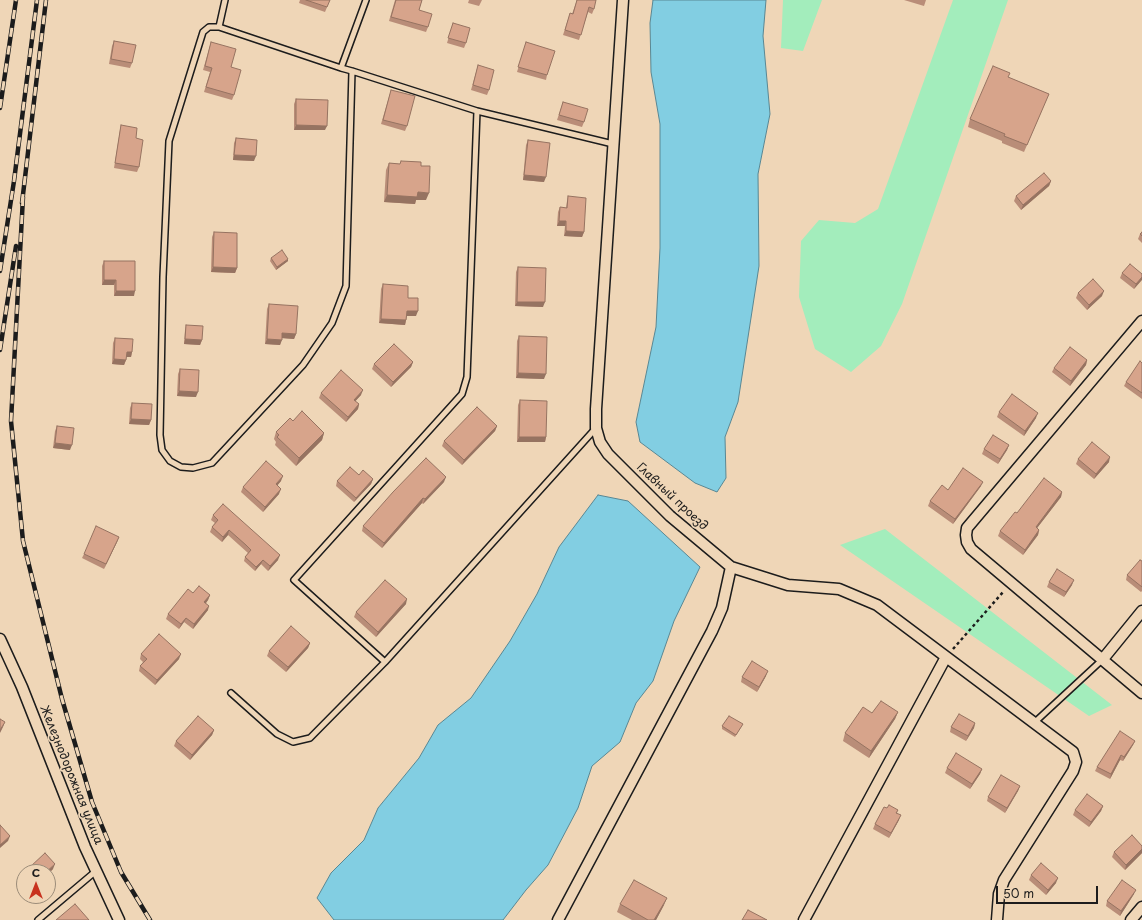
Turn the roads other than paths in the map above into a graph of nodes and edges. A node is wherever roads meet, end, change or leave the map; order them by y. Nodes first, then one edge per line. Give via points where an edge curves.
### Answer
1 (225, 0) edge
2 (366, 0) edge
3 (623, 0) edge
4 (220, 27) junction
5 (341, 68) junction
6 (352, 71) junction
7 (477, 111) junction
8 (613, 144) junction
9 (1142, 321) edge
10 (596, 428) junction
11 (731, 567) junction
12 (1142, 612) edge
13 (0, 639) edge
14 (946, 657) junction
15 (1103, 659) junction
16 (385, 662) junction
17 (231, 692) dead end
18 (1142, 693) edge
19 (1035, 722) junction
20 (96, 871) junction
21 (1142, 907) edge
22 (38, 920) edge
23 (119, 920) edge
24 (558, 920) edge
25 (804, 920) edge
26 (996, 920) edge
27 (1131, 920) edge

1 - 4 lane
2 - 5 lane
3 - 8 street
4 - 5 lane
4 - 6 lane via 209,27 203,32 169,141 160,435 162,450 170,461 181,467 193,468 212,463 303,365 332,323 346,286
5 - 6 lane
6 - 7 lane
7 - 8 lane
7 - 16 lane via 467,377 462,394 294,580
8 - 10 street
9 - 15 street via 967,528 966,535 971,548
10 - 11 street, Главный проезд via 600,442 608,454 670,516
10 - 16 lane
11 - 14 street via 788,585 839,589 877,605
11 - 24 street via 722,608 712,631
12 - 15 street
13 - 20 street, Железнодорожная улица
14 - 19 street
14 - 25 street
15 - 18 street
15 - 19 lane
16 - 17 lane via 310,738 293,742 277,734
19 - 26 street via 1073,752 1076,762 1073,771 1012,866 999,894
20 - 22 lane
20 - 23 street, Железнодорожная улица
21 - 27 street

